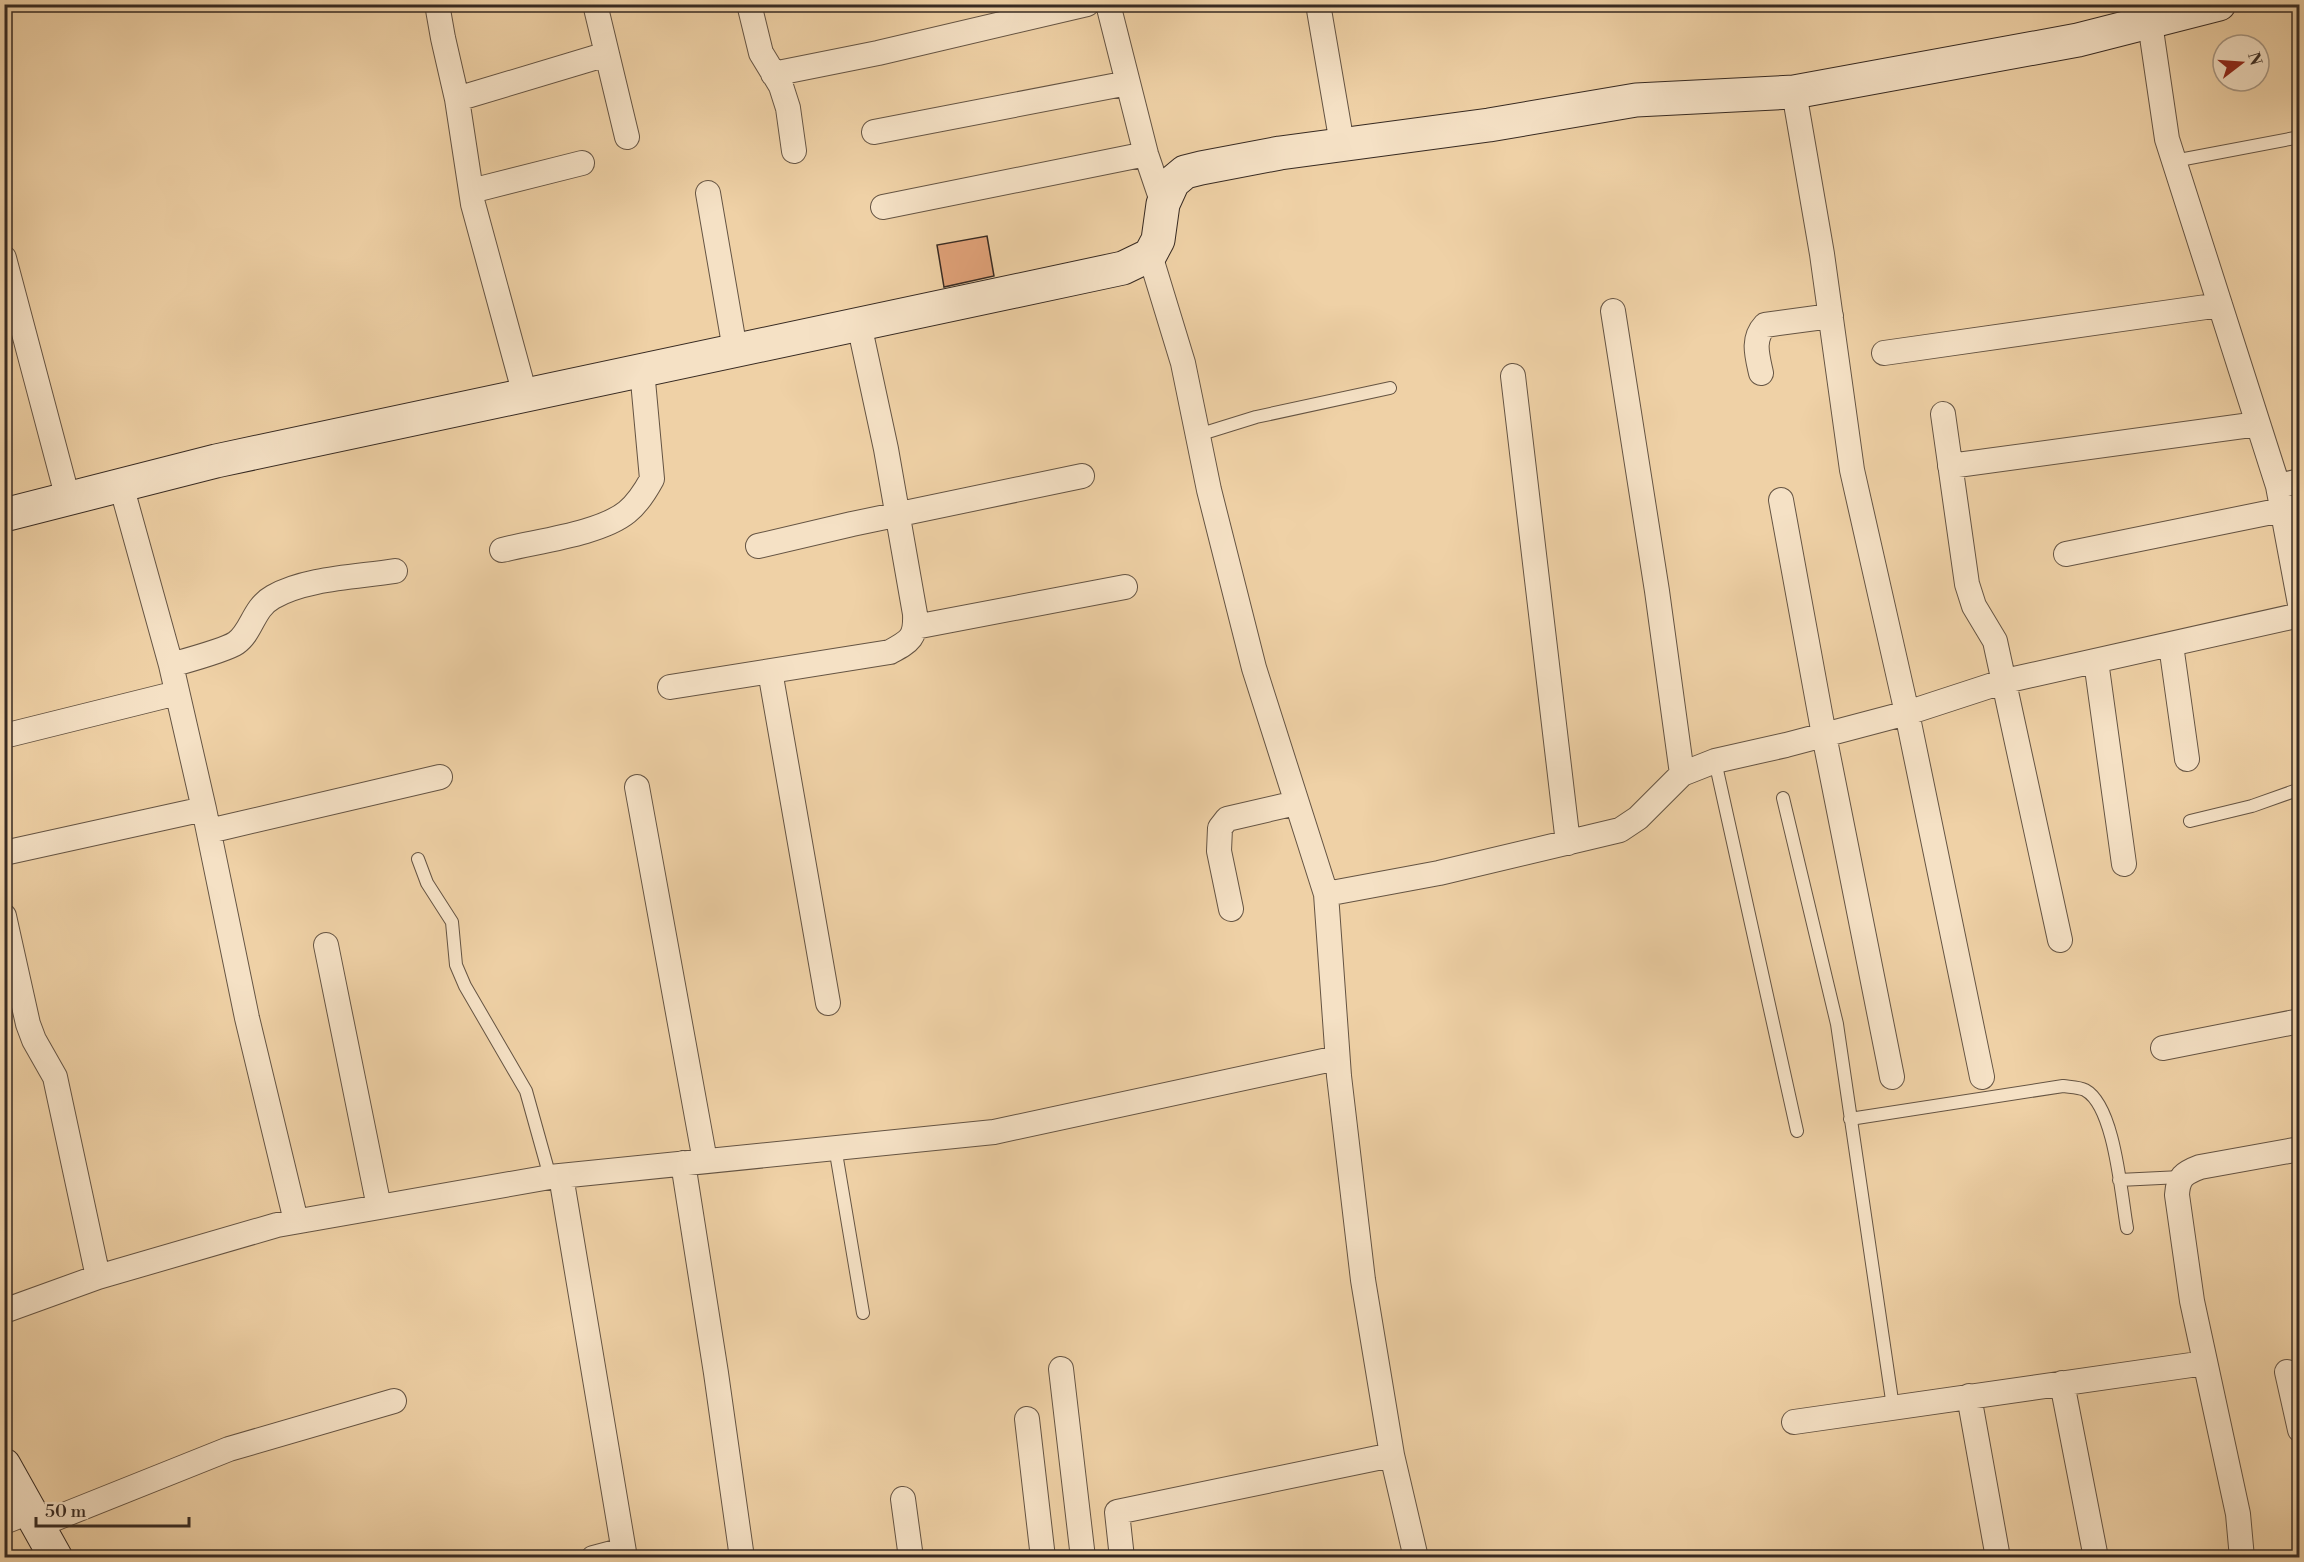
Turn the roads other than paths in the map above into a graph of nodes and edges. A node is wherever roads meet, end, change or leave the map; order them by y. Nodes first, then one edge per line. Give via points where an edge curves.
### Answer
1 (437, 4) edge
2 (595, 4) edge
3 (750, 4) edge
4 (1087, 4) edge
5 (1108, 4) edge
6 (1318, 4) edge
7 (2219, 4) edge
8 (2146, 14) edge
9 (607, 54) junction
10 (773, 74) junction
11 (1128, 83) junction
12 (1794, 92) junction
13 (457, 99) junction
14 (874, 132) dead end
15 (627, 136) dead end
16 (2300, 138) edge
17 (1342, 144) junction
18 (794, 151) dead end
19 (1146, 154) junction
20 (2174, 161) junction
21 (582, 163) dead end
22 (471, 191) junction
23 (708, 193) dead end
24 (1163, 204) junction
25 (883, 207) dead end
26 (1150, 255) junction
27 (4, 258) edge
28 (2220, 305) junction
29 (1613, 311) dead end
30 (1831, 316) junction
31 (859, 324) junction
32 (735, 350) junction
33 (1884, 353) dead end
34 (642, 370) junction
35 (1761, 373) dead end
36 (1513, 376) dead end
37 (1390, 388) dead end
38 (525, 395) junction
39 (1943, 414) dead end
40 (2258, 424) junction
41 (1198, 435) junction
42 (1950, 466) junction
43 (1082, 476) dead end
44 (2289, 483) edge
45 (121, 485) junction
46 (68, 499) junction
47 (1781, 500) dead end
48 (2282, 510) junction
49 (4, 515) edge
50 (898, 515) junction
51 (758, 546) dead end
52 (502, 550) dead end
53 (2066, 554) dead end
54 (395, 571) dead end
55 (1125, 587) dead end
56 (2300, 604) edge
57 (2300, 615) edge
58 (915, 627) junction
59 (2171, 645) junction
60 (2096, 662) junction
61 (171, 665) junction
62 (770, 671) junction
63 (2005, 681) junction
64 (670, 687) dead end
65 (177, 693) junction
66 (1907, 713) junction
67 (1824, 735) junction
68 (4, 736) edge
69 (2187, 759) dead end
70 (1715, 761) junction
71 (1682, 774) junction
72 (440, 777) dead end
73 (637, 787) dead end
74 (2300, 789) edge
75 (1783, 798) dead end
76 (1296, 803) junction
77 (207, 820) junction
78 (2190, 821) dead end
79 (1568, 843) junction
80 (4, 853) edge
81 (418, 860) dead end
82 (2124, 864) dead end
83 (1326, 894) junction
84 (1231, 909) dead end
85 (4, 916) edge
86 (2061, 940) dead end
87 (326, 945) dead end
88 (828, 1003) dead end
89 (2300, 1021) edge
90 (2163, 1048) dead end
91 (1337, 1058) junction
92 (1892, 1077) dead end
93 (1982, 1077) dead end
94 (1850, 1119) junction
95 (1797, 1131) dead end
96 (835, 1147) junction
97 (2300, 1149) edge
98 (694, 1162) junction
99 (556, 1176) junction
100 (2181, 1177) junction
101 (2119, 1180) junction
102 (379, 1207) junction
103 (296, 1221) junction
104 (2127, 1228) dead end
105 (98, 1277) junction
106 (4, 1311) edge
107 (863, 1313) dead end
108 (2205, 1363) junction
109 (1061, 1369) dead end
110 (2287, 1372) dead end
111 (2062, 1383) junction
112 (1969, 1396) junction
113 (394, 1401) dead end
114 (1893, 1407) junction
115 (1027, 1419) dead end
116 (1794, 1422) dead end
117 (2300, 1430) edge
118 (1392, 1455) junction
119 (4, 1465) edge
120 (903, 1499) dead end
121 (25, 1519) edge
122 (624, 1554) edge
123 (56, 1557) edge
124 (593, 1557) edge
125 (742, 1557) edge
126 (911, 1557) edge
127 (1043, 1557) edge
128 (1083, 1557) edge
129 (1122, 1557) edge
130 (1416, 1557) edge
131 (1998, 1557) edge
132 (2096, 1557) edge
133 (2242, 1557) edge

1 - 13 street
2 - 9 street
3 - 10 street via 761,53
4 - 10 street
5 - 11 street
6 - 17 street
7 - 8 main road
8 - 12 main road via 2078,40
8 - 20 street
9 - 13 street
9 - 15 street
10 - 18 street via 788,108
11 - 14 street
11 - 19 street
12 - 17 main road via 1636,100
12 - 30 street
13 - 22 street
16 - 20 lane
17 - 24 main road via 1185,172 1173,182
19 - 24 street
19 - 25 street
20 - 28 street
21 - 22 street
22 - 38 street
23 - 32 street
24 - 26 main road via 1158,240
26 - 31 main road via 1123,268
26 - 41 street via 1183,363
27 - 46 street
28 - 33 street
28 - 40 street
29 - 71 street
30 - 35 street via 1766,325 1759,332 1756,350
30 - 66 street via 1852,470
31 - 32 main road
31 - 50 street
32 - 34 main road
34 - 38 main road
34 - 52 street via 652,478 645,492 627,512 601,526
36 - 79 street
37 - 41 lane via 1256,417
38 - 45 main road
39 - 42 street
40 - 42 street
40 - 44 street
41 - 76 street via 1254,668
42 - 63 street via 1967,584 1974,606 1995,641
43 - 50 street
44 - 48 street
45 - 46 main road
45 - 61 street
46 - 49 main road
47 - 67 street
48 - 53 street
48 - 56 street
50 - 51 street
50 - 58 street
54 - 61 street via 305,585 272,597 256,612 236,643
55 - 58 street
57 - 59 street
58 - 62 street via 909,642 890,652
59 - 60 street
59 - 69 street
60 - 63 street
60 - 82 street
61 - 65 street
62 - 64 street
62 - 88 street
63 - 66 street
63 - 86 street
65 - 68 street
65 - 77 street
66 - 67 street
66 - 93 street
67 - 70 street
67 - 92 street
70 - 71 street
70 - 95 lane
71 - 79 street via 1638,818 1620,830
72 - 77 street
73 - 98 street
74 - 78 lane
75 - 94 lane via 1836,1024
76 - 83 street
76 - 84 street via 1227,819 1220,828 1219,852
77 - 80 street
77 - 103 street via 247,1018
79 - 83 street
81 - 99 lane via 427,883 452,922 456,965 465,986 526,1091
83 - 91 street
85 - 105 street via 28,1024 55,1077
87 - 102 street
89 - 90 street
91 - 96 street via 994,1132
91 - 118 street via 1363,1280
94 - 101 lane via 2063,1086 2084,1089 2098,1101 2111,1130
94 - 114 lane
96 - 98 street
96 - 107 lane
97 - 100 street via 2200,1167
98 - 99 street
98 - 125 street via 716,1373
99 - 102 street
99 - 122 street
100 - 101 lane
100 - 108 street via 2177,1195
101 - 104 lane
102 - 103 street
103 - 105 street
105 - 106 street
108 - 111 street
108 - 133 street via 2238,1514
109 - 128 street
110 - 117 street
111 - 112 street
111 - 132 street
112 - 114 street
112 - 131 street
113 - 121 street via 229,1449
114 - 116 street
115 - 127 street
118 - 129 street via 1117,1512
118 - 130 street
119 - 121 main road
120 - 126 street
121 - 123 main road
122 - 124 street

